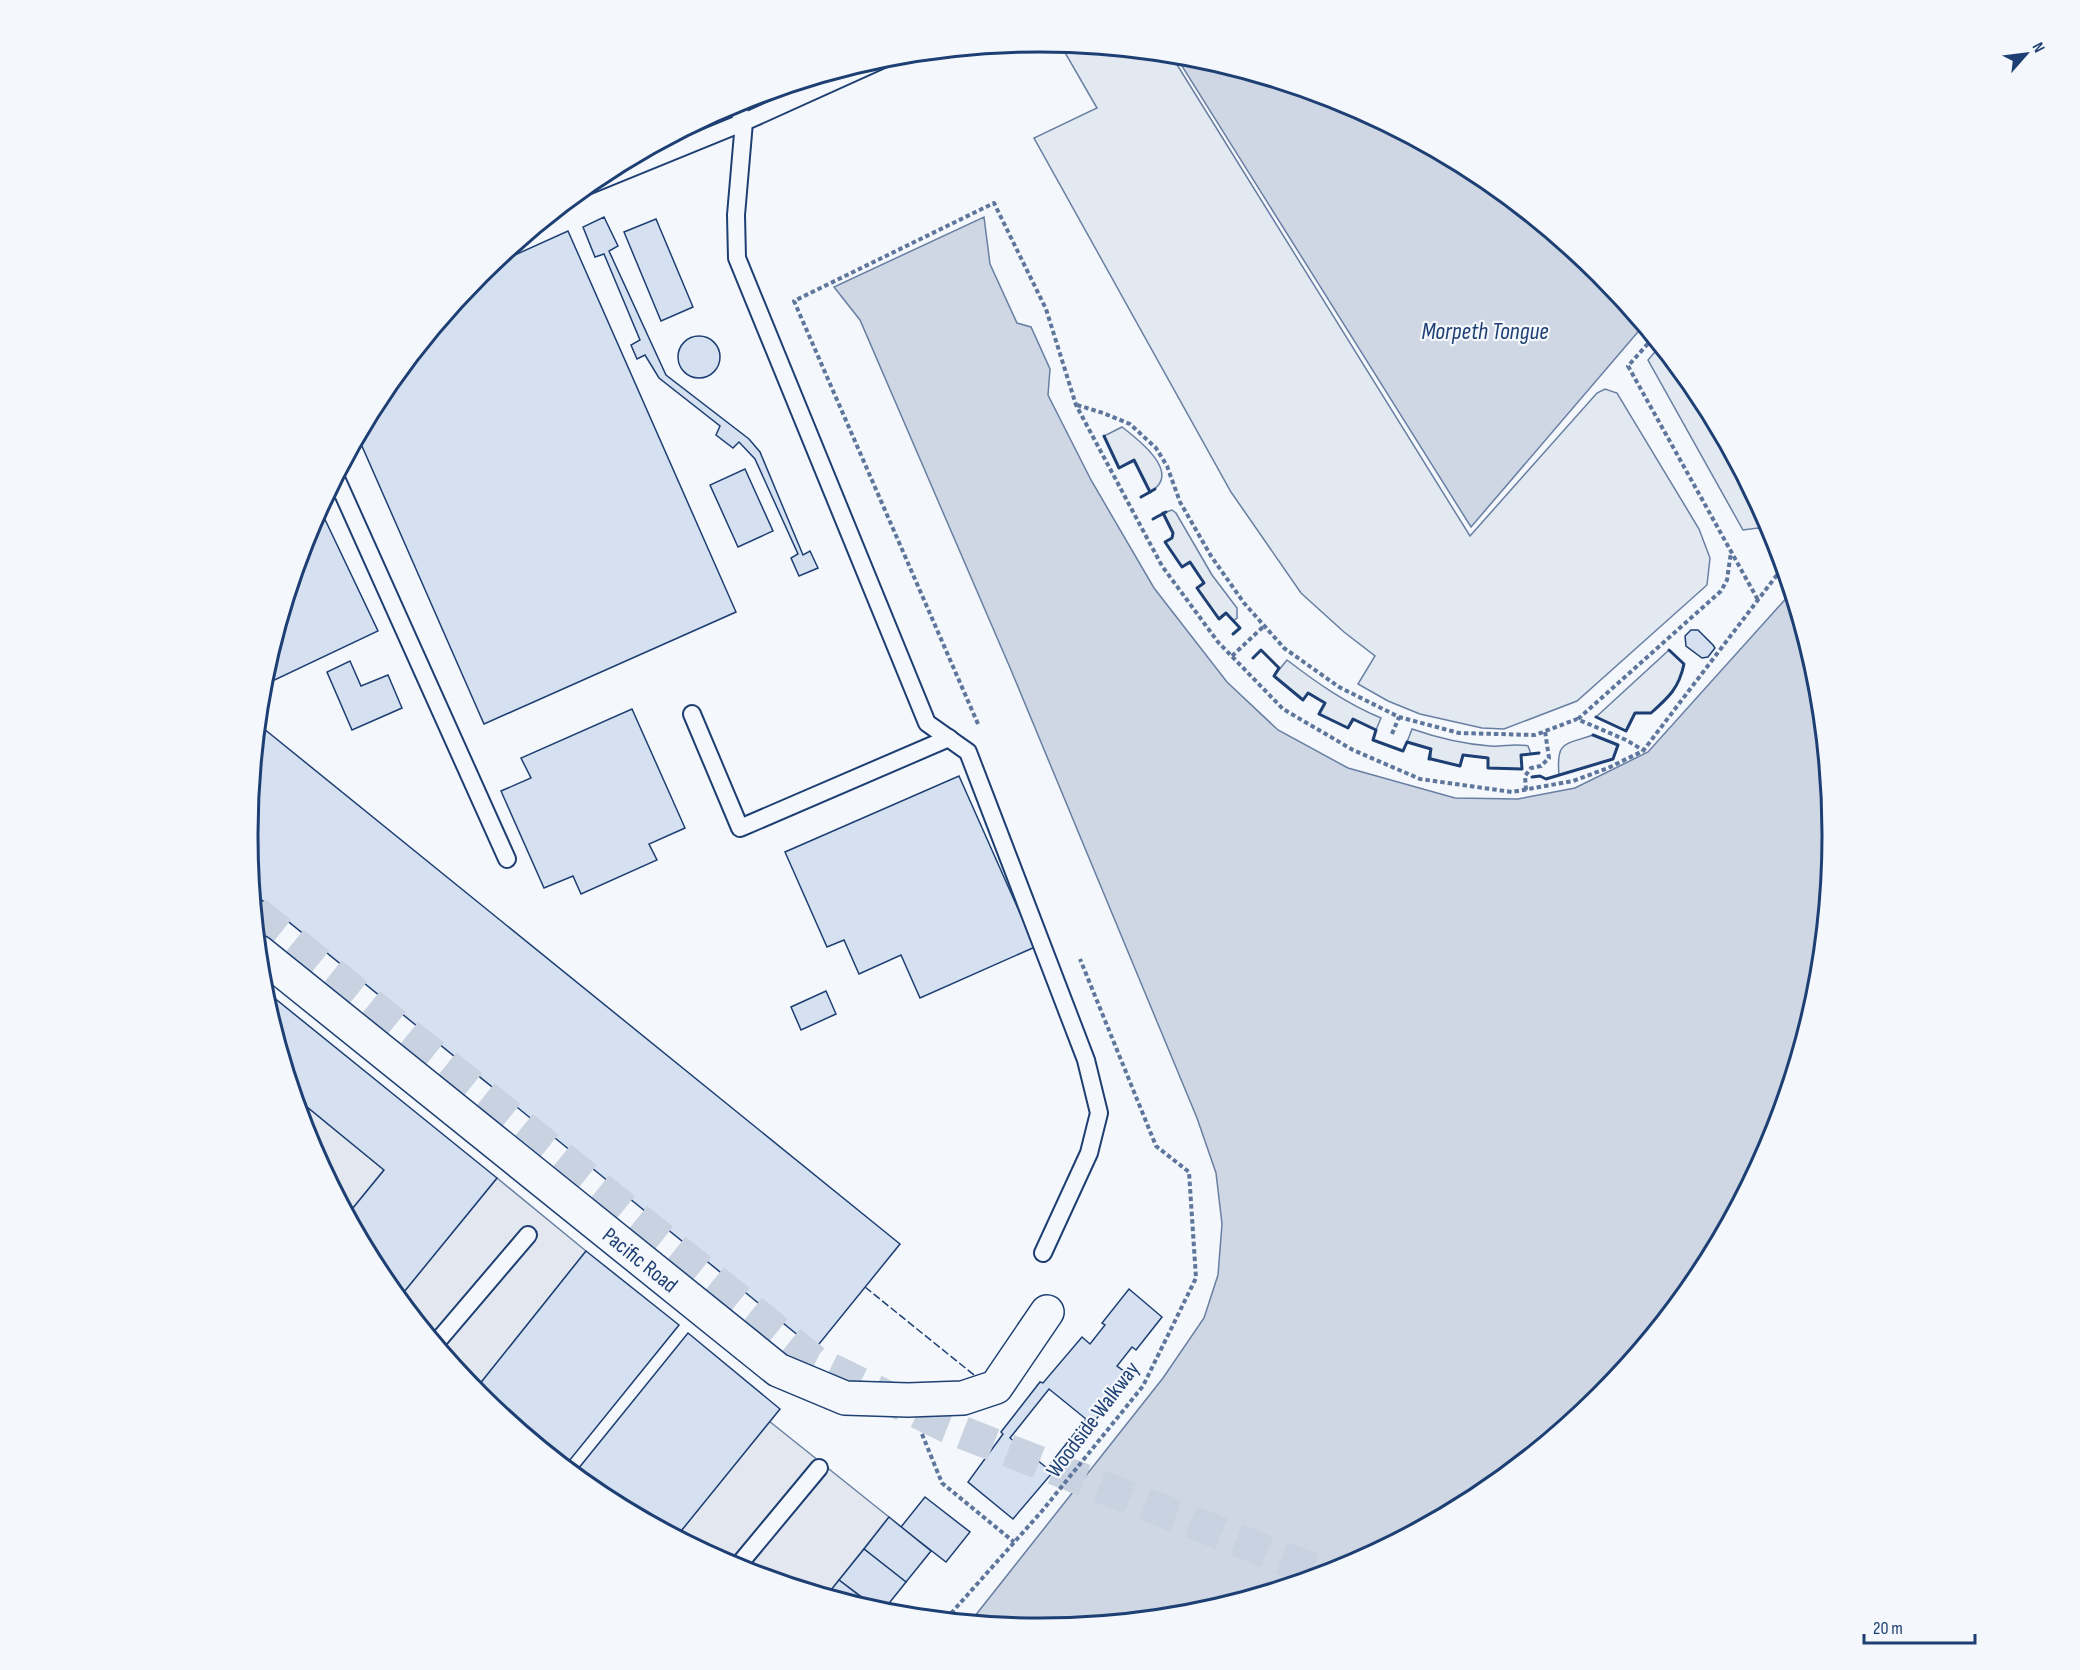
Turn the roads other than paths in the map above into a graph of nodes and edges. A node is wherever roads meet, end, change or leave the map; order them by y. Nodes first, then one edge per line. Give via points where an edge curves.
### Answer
1 (841, 78) edge
2 (740, 113) edge
3 (744, 122) junction
4 (631, 168) edge
5 (340, 486) edge
6 (692, 714) dead end
7 (949, 738) junction
8 (507, 859) dead end
9 (268, 960) edge
10 (528, 1235) dead end
11 (1043, 1253) dead end
12 (1047, 1312) dead end
13 (441, 1337) edge
14 (819, 1468) dead end
15 (744, 1559) edge

1 - 3 lane
2 - 3 lane
3 - 4 lane
3 - 7 lane via 736,215 737,258 927,723
5 - 8 lane
6 - 7 lane via 740,828
7 - 11 lane via 968,753 1086,1060 1099,1113 1089,1153
9 - 12 street, Pacific Road via 778,1370 845,1398 963,1398 996,1387
10 - 13 lane
14 - 15 lane

